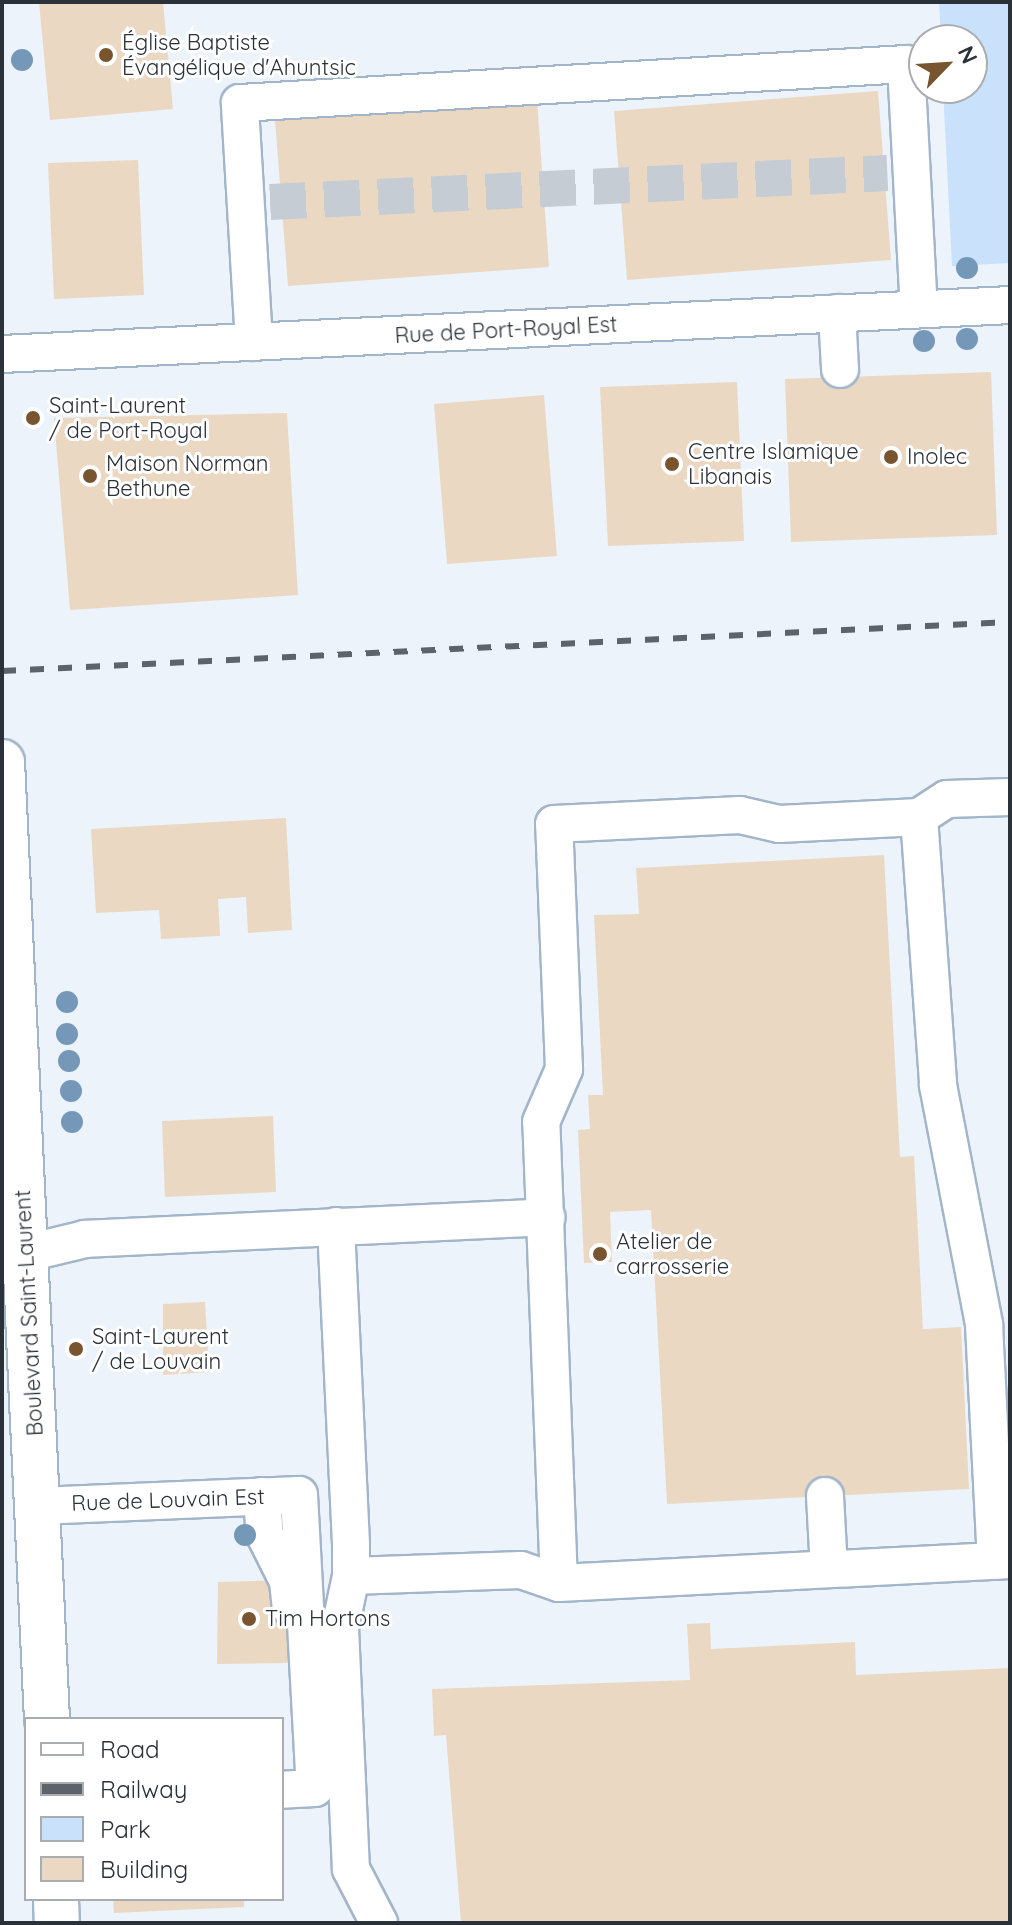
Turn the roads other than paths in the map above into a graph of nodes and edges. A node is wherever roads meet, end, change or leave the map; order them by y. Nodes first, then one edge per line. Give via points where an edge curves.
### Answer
1 (1010, 305) edge
2 (919, 309) junction
3 (837, 313) junction
4 (254, 342) junction
5 (2, 354) edge
6 (840, 369) dead end
7 (2, 778) edge
8 (1010, 797) edge
9 (919, 817) junction
10 (546, 1217) junction
11 (336, 1226) junction
12 (14, 1256) edge
13 (262, 1496) junction
14 (825, 1496) dead end
15 (38, 1506) junction
16 (1003, 1561) edge
17 (829, 1569) junction
18 (351, 1576) junction
19 (559, 1583) junction
20 (47, 1717) edge
21 (289, 1736) edge
22 (284, 1761) edge
23 (284, 1790) edge
24 (56, 1901) edge
25 (57, 1923) edge
26 (379, 1923) edge

1 - 2 street, Rue de Port-Royal Est
2 - 3 street, Rue de Port-Royal Est
2 - 4 street via 899,172 906,64 240,103 258,202
3 - 4 street, Rue de Port-Royal Est
3 - 6 street
4 - 5 street, Rue de Port-Royal Est
7 - 12 main road, Boulevard Saint-Laurent
8 - 9 street via 947,799
9 - 10 street via 779,824 740,815 554,824 564,1069 541,1122
9 - 16 street via 938,1085 984,1325
10 - 11 street
10 - 19 street
11 - 12 street via 85,1239
11 - 18 street
12 - 15 main road, Boulevard Saint-Laurent
13 - 15 street, Rue de Louvain Est
13 - 21 street via 266,1540 290,1588
13 - 23 street, Rue de Louvain Est via 299,1495 315,1788
14 - 17 street
15 - 20 main road, Boulevard Saint-Laurent
16 - 17 street
17 - 19 street
18 - 19 street via 521,1570
18 - 26 street via 340,1628 351,1869
21 - 22 street via 293,1754
24 - 25 main road

